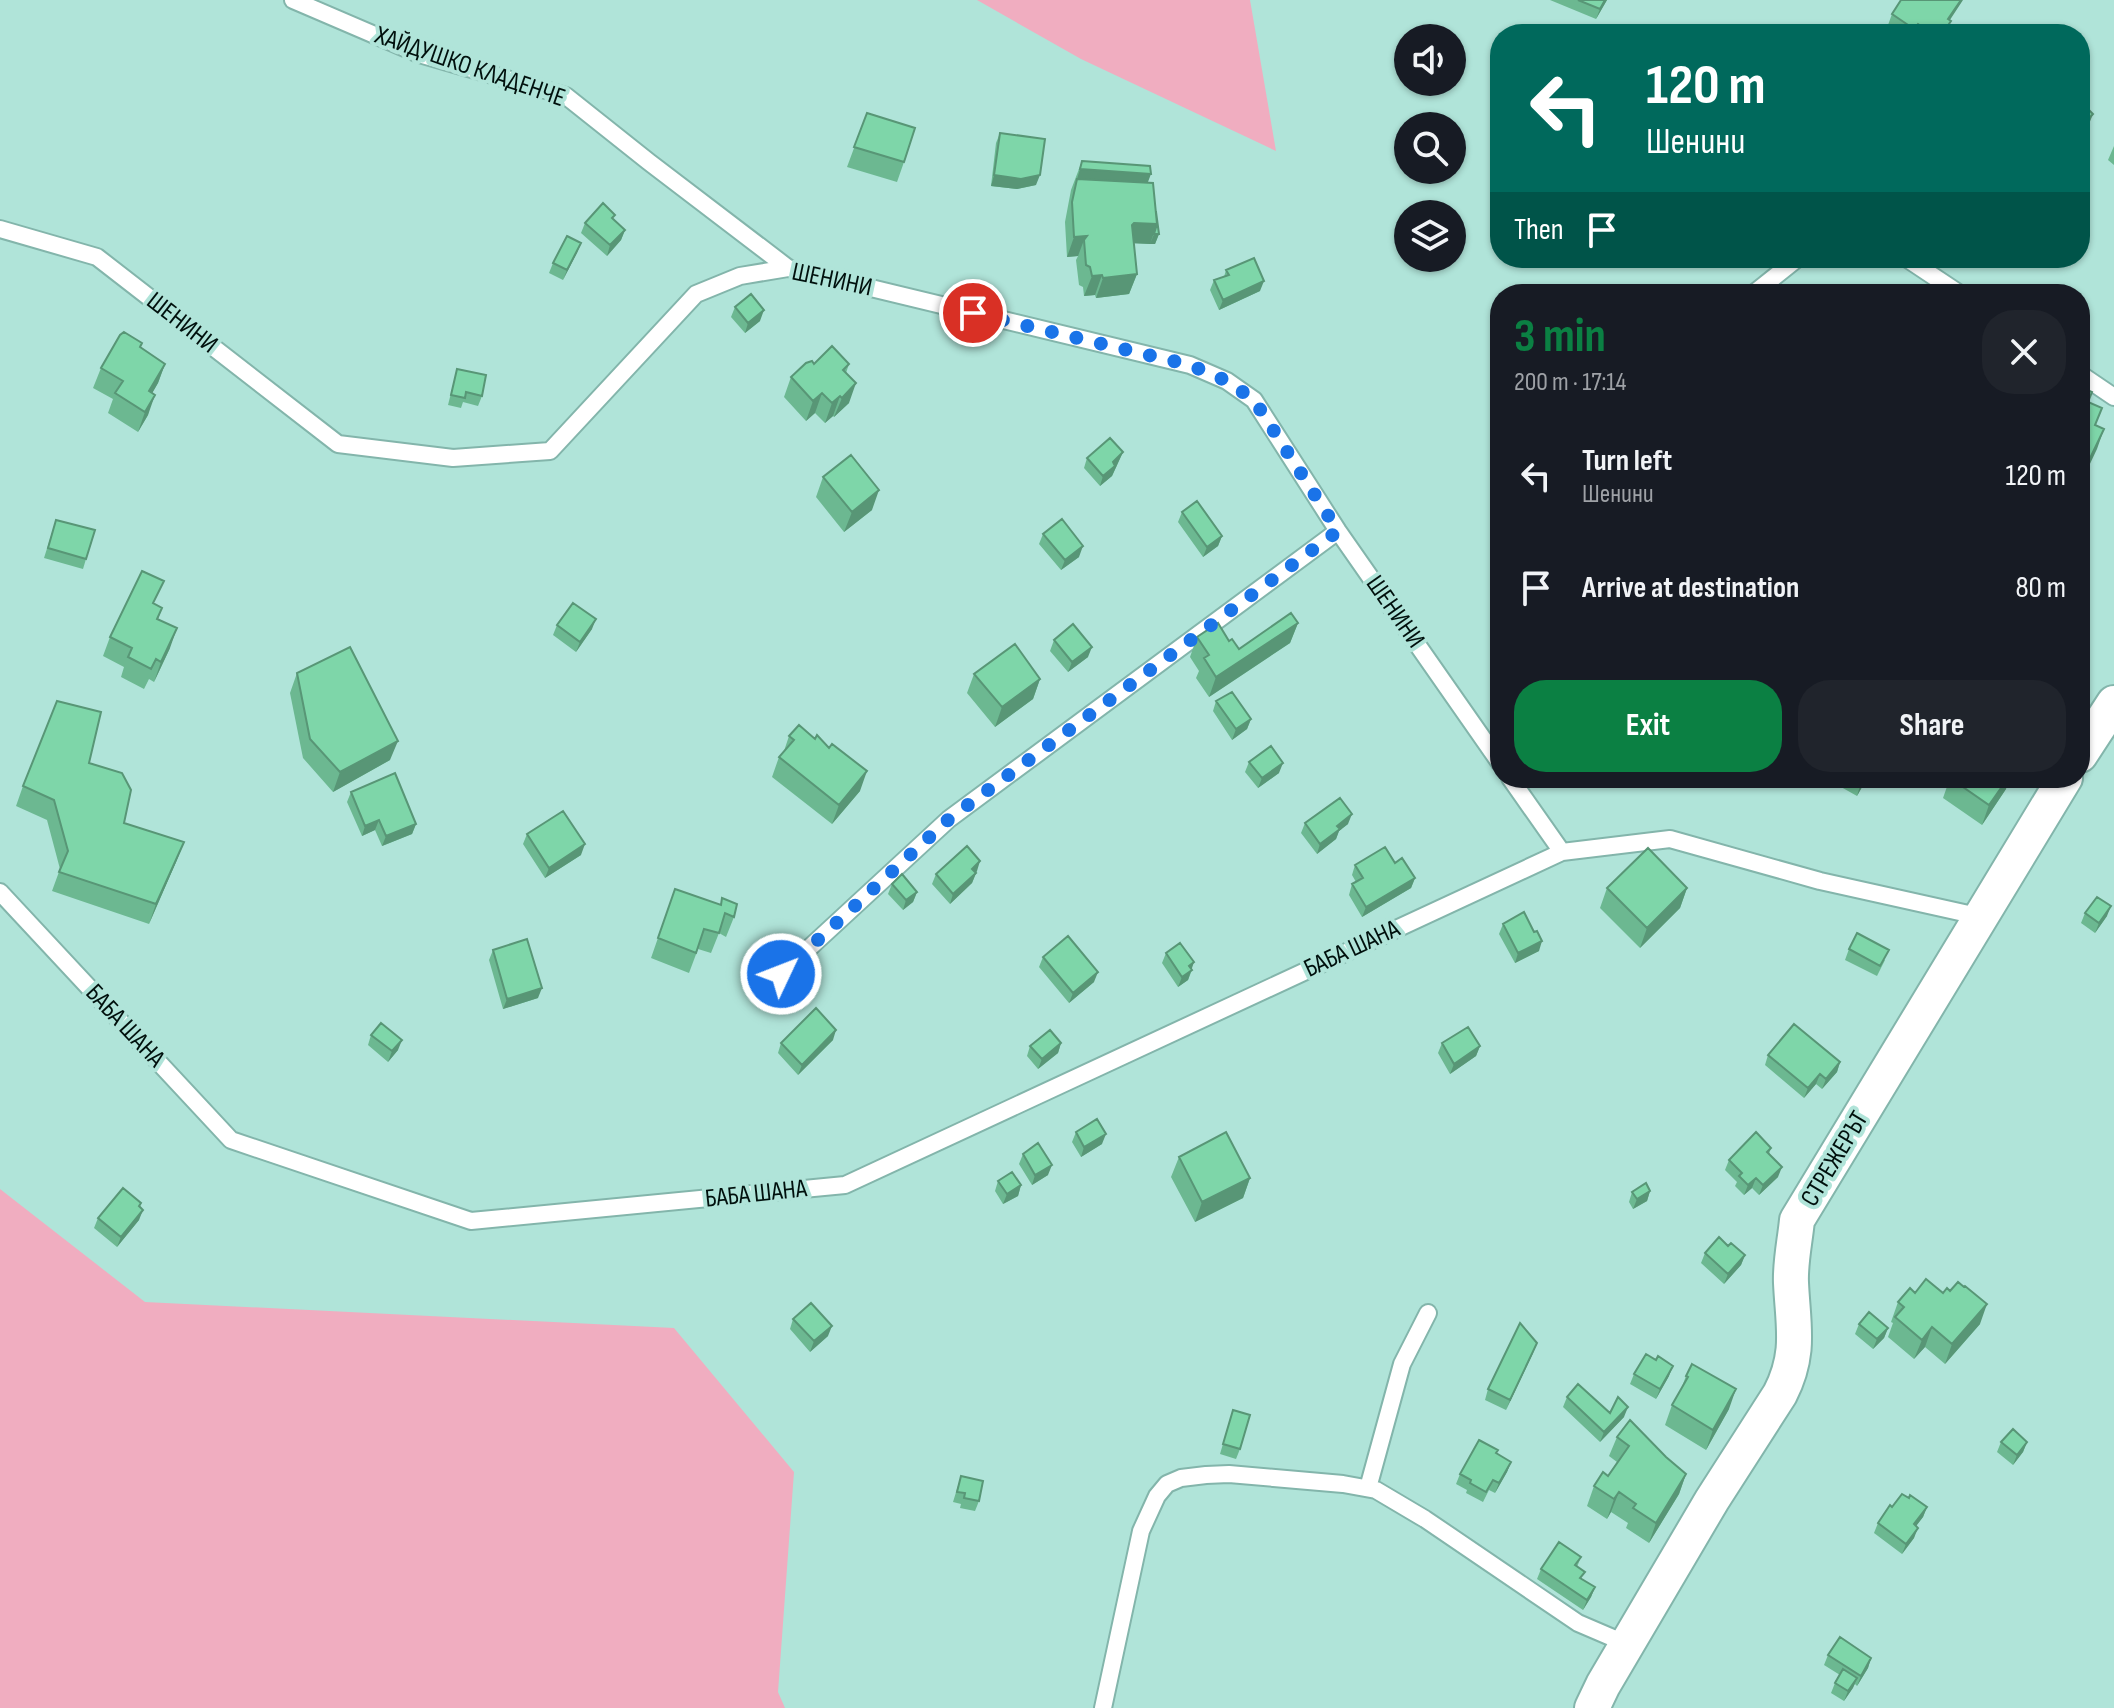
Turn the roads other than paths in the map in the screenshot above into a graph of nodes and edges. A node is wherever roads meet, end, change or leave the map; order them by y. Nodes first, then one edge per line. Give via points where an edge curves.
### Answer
1 (293, 0) edge
2 (0, 229) edge
3 (788, 268) junction
4 (1786, 268) edge
5 (1921, 268) edge
6 (1766, 284) edge
7 (1945, 284) edge
8 (2090, 381) edge
9 (2114, 397) edge
10 (1338, 531) junction
11 (2114, 703) edge
12 (2090, 740) edge
13 (1490, 749) edge
14 (1517, 788) edge
15 (2059, 788) edge
16 (1562, 852) junction
17 (0, 892) edge
18 (1982, 917) junction
19 (781, 974) dead end
20 (1428, 1313) dead end
21 (1368, 1488) junction
22 (1627, 1644) junction
23 (1103, 1708) edge
24 (1592, 1708) edge

1 - 3 lane, ХАЙДУШКО КЛАДЕНЧЕ via 419,54 566,96
2 - 3 lane, ШЕНИНИ via 97,257 338,444 453,458 550,451 696,294 740,276
3 - 10 lane, ШЕНИНИ via 1190,365 1227,381 1254,400
4 - 6 lane
5 - 7 lane
8 - 9 lane
10 - 13 lane, ШЕНИНИ
10 - 19 lane via 949,819
11 - 12 street
14 - 16 lane
15 - 18 street, СТРЕЖЕРЪТ
16 - 17 lane, БАБА ШАНА via 845,1185 471,1221 231,1140
16 - 18 lane via 1670,839 1820,881
18 - 22 street, СТРЕЖЕРЪТ via 1797,1220 1791,1280 1796,1325 1788,1378
20 - 21 lane via 1402,1364
21 - 22 lane via 1425,1519 1578,1623
21 - 23 lane via 1229,1474 1167,1484 1141,1531
22 - 24 street, СТРЕЖЕРЪТ

